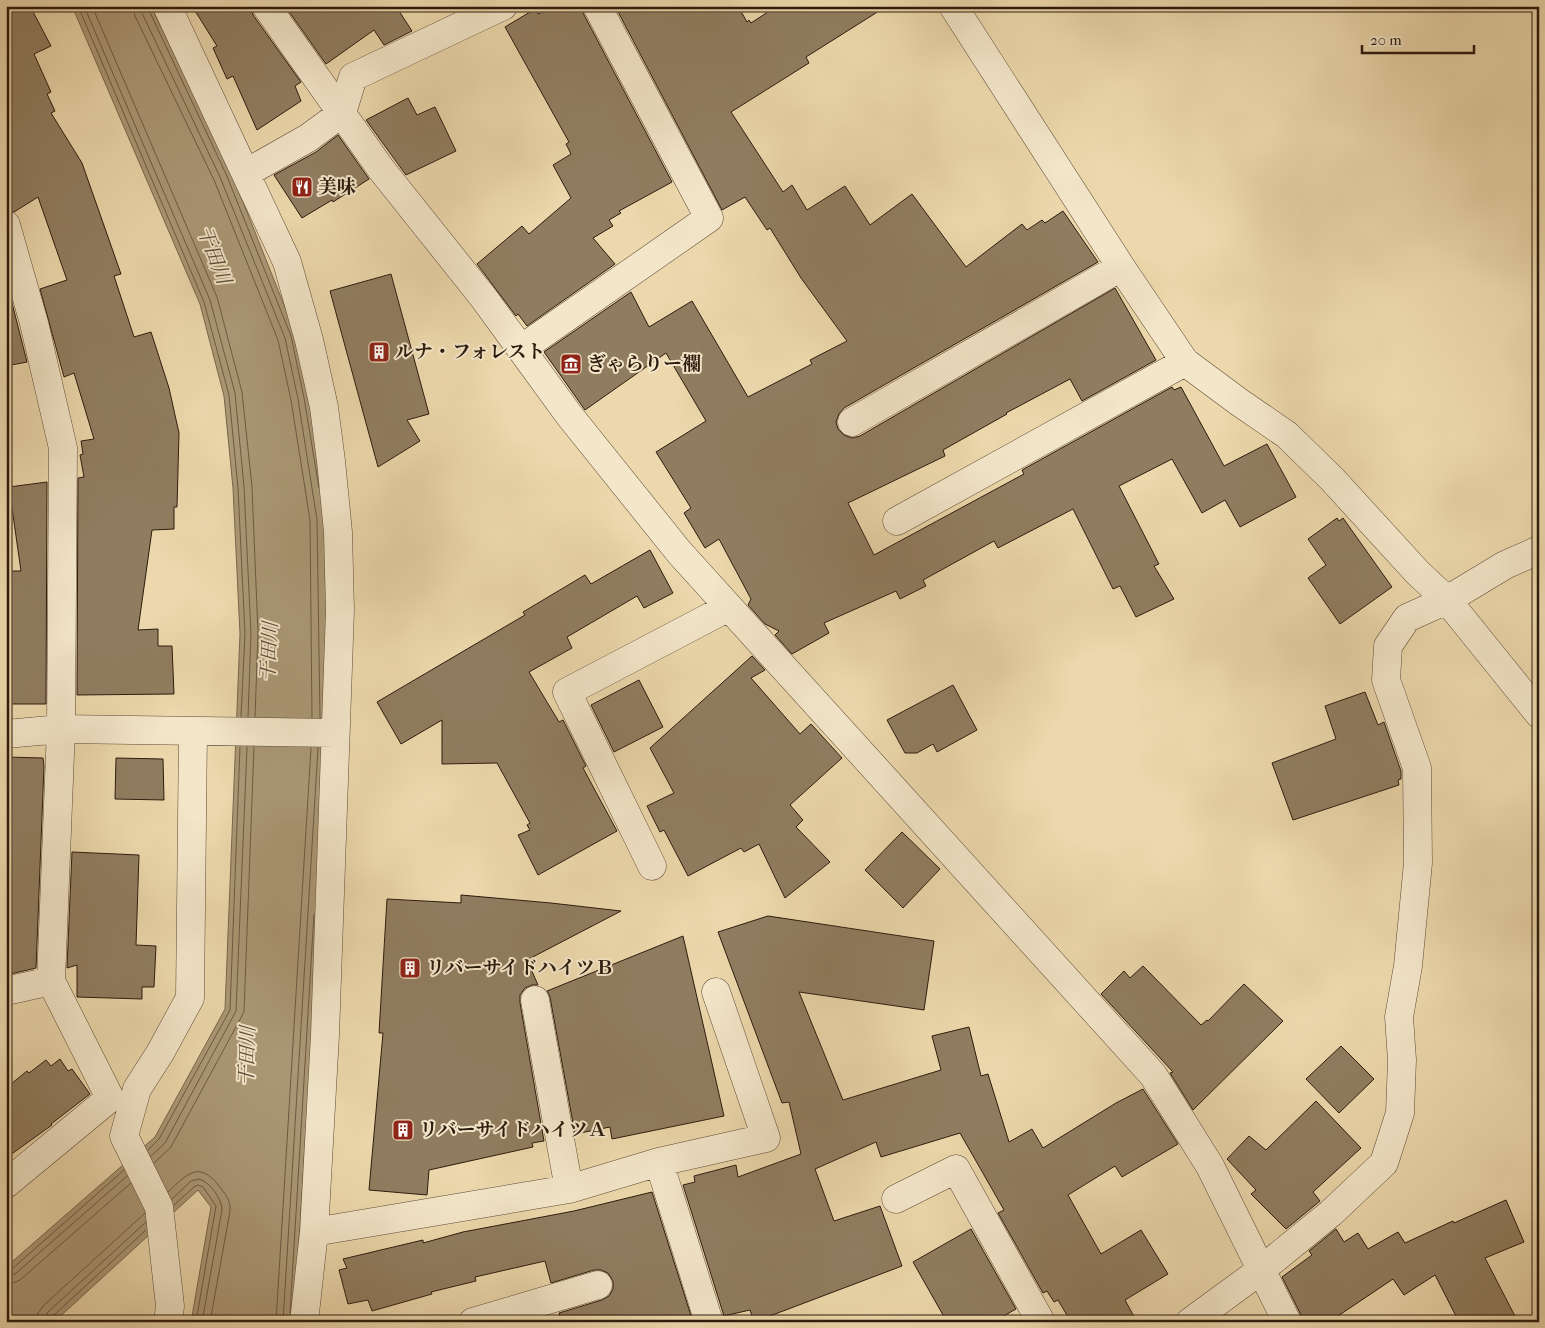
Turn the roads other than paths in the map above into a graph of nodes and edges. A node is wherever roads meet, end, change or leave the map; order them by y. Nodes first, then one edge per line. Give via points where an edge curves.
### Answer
1 (167, 6) edge
2 (266, 6) edge
3 (503, 6) edge
4 (597, 6) edge
5 (953, 6) edge
6 (342, 113) junction
7 (246, 173) junction
8 (6, 226) edge
9 (1122, 267) junction
10 (521, 349) junction
11 (1185, 362) junction
12 (852, 422) dead end
13 (897, 521) dead end
14 (1539, 550) edge
15 (1446, 600) junction
16 (729, 607) junction
17 (1539, 714) edge
18 (61, 728) junction
19 (202, 732) junction
20 (326, 733) junction
21 (6, 734) edge
22 (652, 866) dead end
23 (51, 981) junction
24 (6, 991) edge
25 (716, 992) dead end
26 (535, 1000) dead end
27 (659, 1162) junction
28 (6, 1184) edge
29 (569, 1189) junction
30 (896, 1199) dead end
31 (314, 1232) junction
32 (1261, 1270) junction
33 (598, 1285) dead end
34 (168, 1322) edge
35 (304, 1322) edge
36 (473, 1322) edge
37 (709, 1322) edge
38 (1041, 1322) edge
39 (1190, 1322) edge
40 (1287, 1322) edge

1 - 7 street
2 - 6 street
3 - 6 street via 353,77
4 - 10 street via 709,218
5 - 9 street
6 - 7 street via 308,138
6 - 10 street via 381,169
7 - 20 street via 287,262 324,406 338,532 340,610
8 - 18 street via 34,323 63,448
9 - 11 street
9 - 12 street
10 - 16 street via 569,416 679,552
11 - 13 street
11 - 15 street via 1287,435
14 - 15 street via 1505,564
15 - 17 street
15 - 32 street via 1407,618 1388,646 1386,680 1417,768 1418,864 1408,966 1399,1017 1402,1060 1400,1113 1384,1163 1331,1213
16 - 22 street via 567,692
16 - 32 street via 1153,1075 1210,1166
18 - 19 street
18 - 21 street
18 - 23 street
19 - 20 street
19 - 34 street via 190,998 137,1089 124,1136 159,1207 170,1306
20 - 31 street via 326,1035
23 - 24 street
23 - 28 street via 110,1098
25 - 27 street via 766,1138
26 - 29 street
27 - 29 street
27 - 37 street
29 - 31 street
30 - 38 street via 956,1169
31 - 35 street
32 - 39 street
32 - 40 street
33 - 36 street

